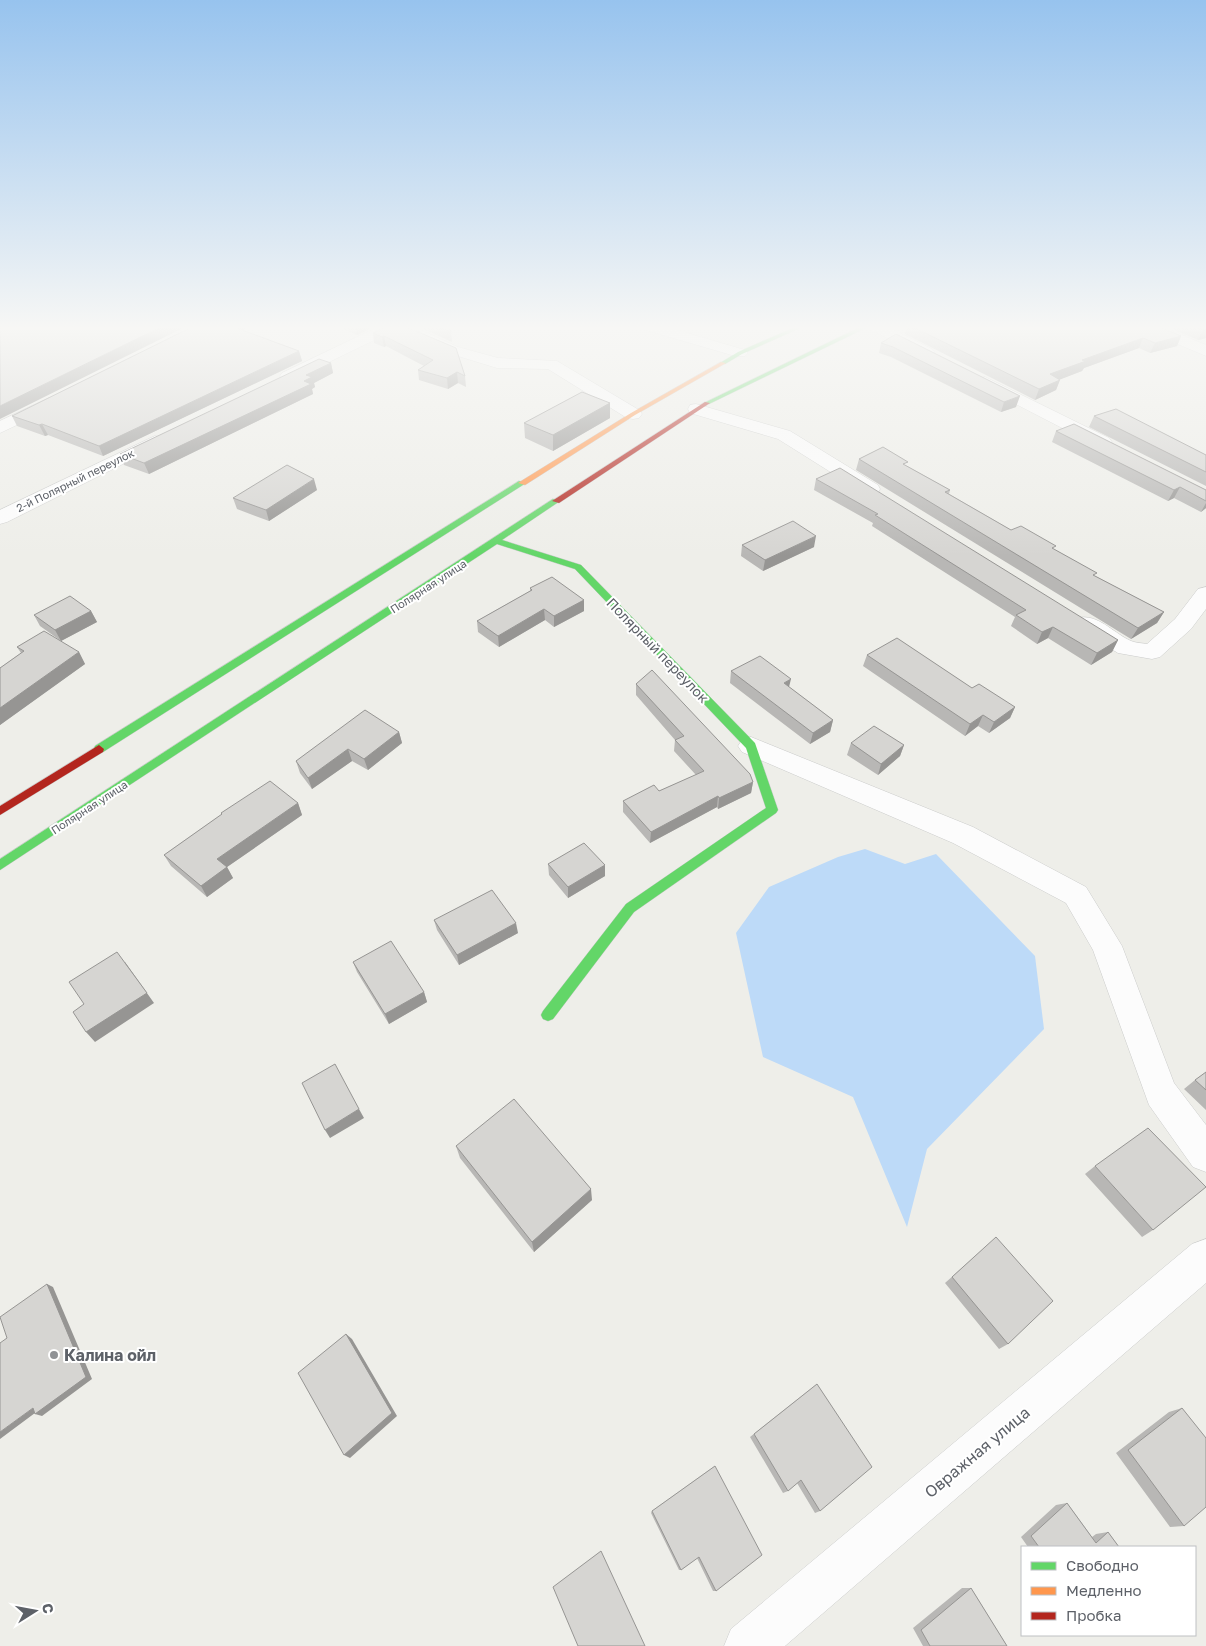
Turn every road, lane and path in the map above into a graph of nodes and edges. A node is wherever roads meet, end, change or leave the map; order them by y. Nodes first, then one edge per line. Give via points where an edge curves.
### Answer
1 (50, 403) edge
2 (614, 403) edge
3 (653, 403) edge
4 (709, 403) edge
5 (1025, 403) edge
6 (696, 409) junction
7 (633, 414) junction
8 (0, 428) edge
9 (170, 433) edge
10 (1119, 450) edge
11 (884, 497) edge
12 (0, 518) edge
13 (497, 541) junction
14 (1206, 594) edge
15 (1067, 612) edge
16 (751, 746) junction
17 (0, 811) edge
18 (0, 866) edge
19 (548, 1015) dead end
20 (1206, 1154) edge
21 (1206, 1258) edge
22 (748, 1646) edge

1 - 8 street
2 - 7 street
3 - 7 street
4 - 6 street, Полярная улица
5 - 10 street
6 - 11 street via 784,435
6 - 13 street, Полярная улица
7 - 17 street
9 - 12 street, 2-й Полярный переулок
13 - 16 street, Полярный переулок via 578,567
13 - 18 street, Полярная улица
14 - 15 street via 1183,624 1152,652 1126,648
16 - 19 street, Полярный переулок via 772,810 630,908
16 - 20 street via 963,835 1076,896 1107,946 1161,1093
21 - 22 street, Овражная улица

